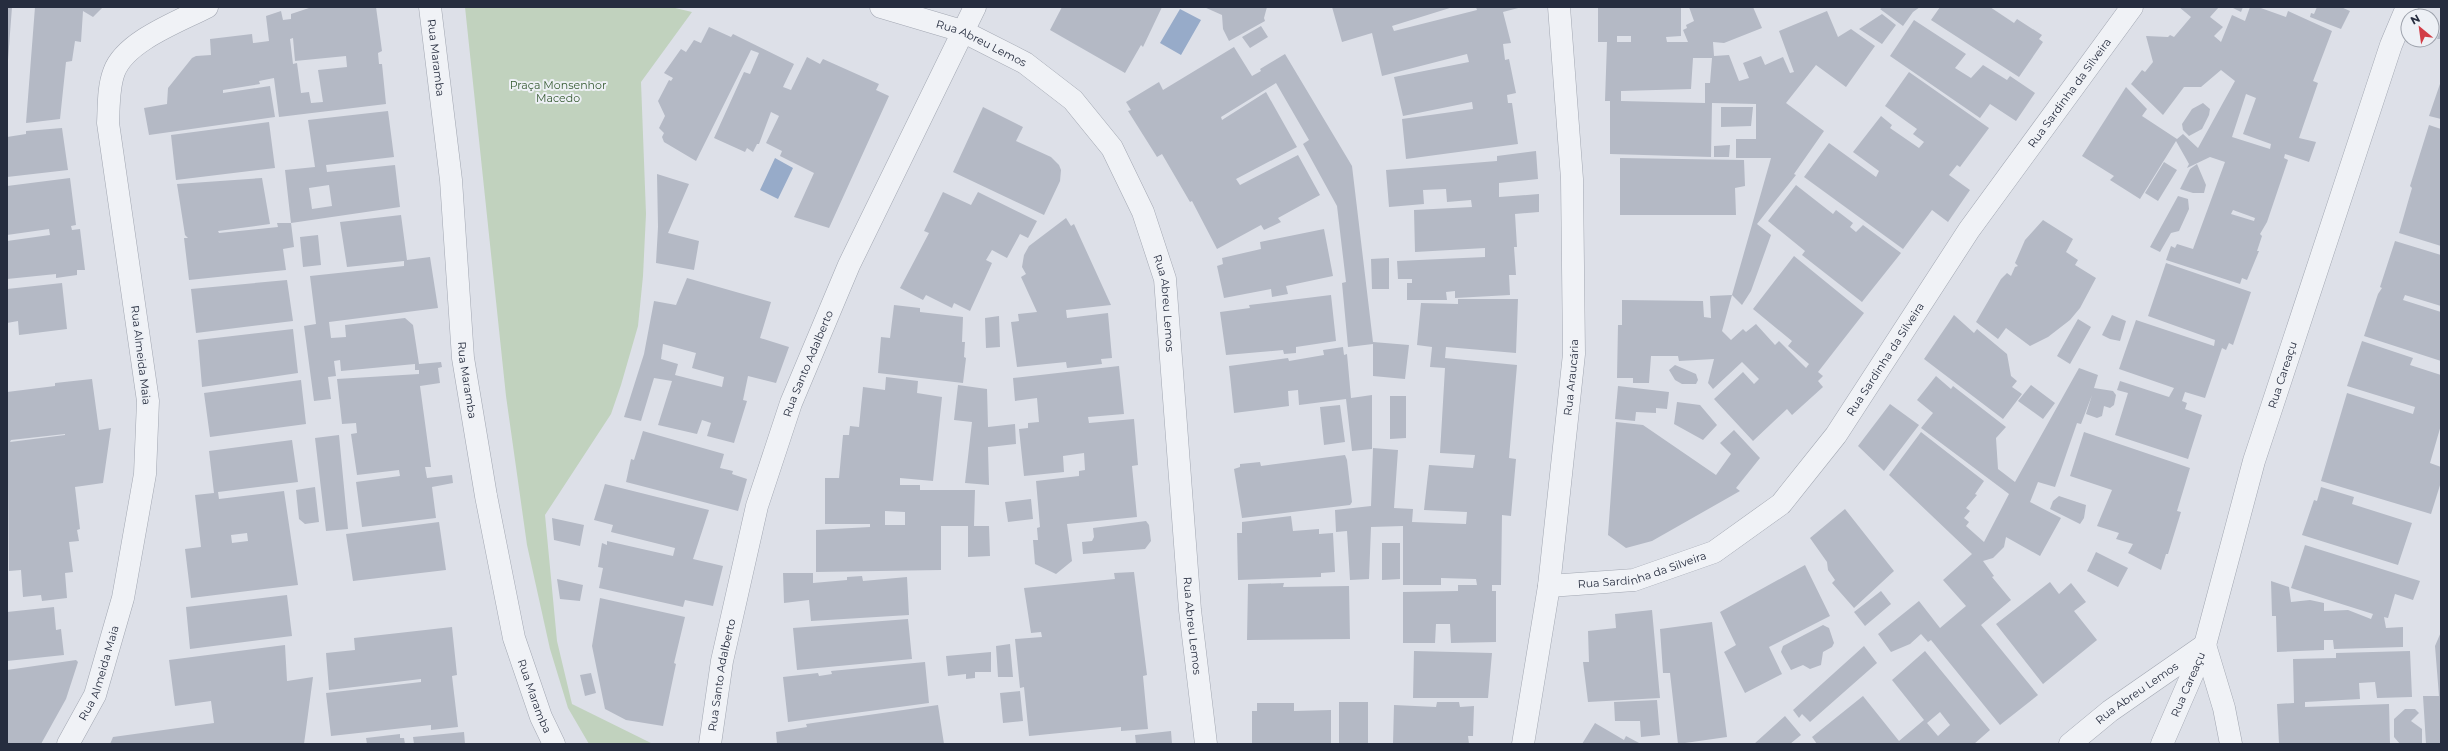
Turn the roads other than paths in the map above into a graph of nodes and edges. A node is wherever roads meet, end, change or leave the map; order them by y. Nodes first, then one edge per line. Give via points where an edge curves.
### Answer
1 (208, 7) edge
2 (430, 7) edge
3 (881, 7) edge
4 (975, 7) edge
5 (1559, 7) edge
6 (2132, 7) edge
7 (2407, 7) edge
8 (962, 31) junction
9 (1549, 586) junction
10 (2205, 645) junction
11 (68, 744) edge
12 (554, 744) edge
13 (710, 744) edge
14 (1206, 744) edge
15 (1523, 744) edge
16 (2070, 744) edge
17 (2162, 744) edge
18 (2231, 744) edge

1 - 11 street, Rua Almeida Maia via 156,32 122,58 114,71 109,93 108,123 148,401 144,474 121,606 95,695
2 - 12 street, Rua Maramba via 451,180 463,358 484,488 514,638 541,717
3 - 8 street, Rua Abreu Lemos
4 - 8 street, Rua Santo Adalberto
5 - 9 street, Rua Araucária via 1572,179 1574,354
6 - 9 street, Rua Sardinha da Silveira via 1968,230 1836,435 1781,504 1714,552 1634,580
7 - 10 street, Rua Careaçu via 2391,46 2254,461
8 - 13 street, Rua Santo Adalberto via 849,265 791,402 758,506 722,661
8 - 14 street, Rua Abreu Lemos via 1025,63 1073,100 1112,148 1142,212 1165,279 1190,610
9 - 15 street, Rua Araucária
10 - 16 street, Rua Abreu Lemos via 2110,711
10 - 17 street, Rua Careaçu
10 - 18 street via 2224,708

